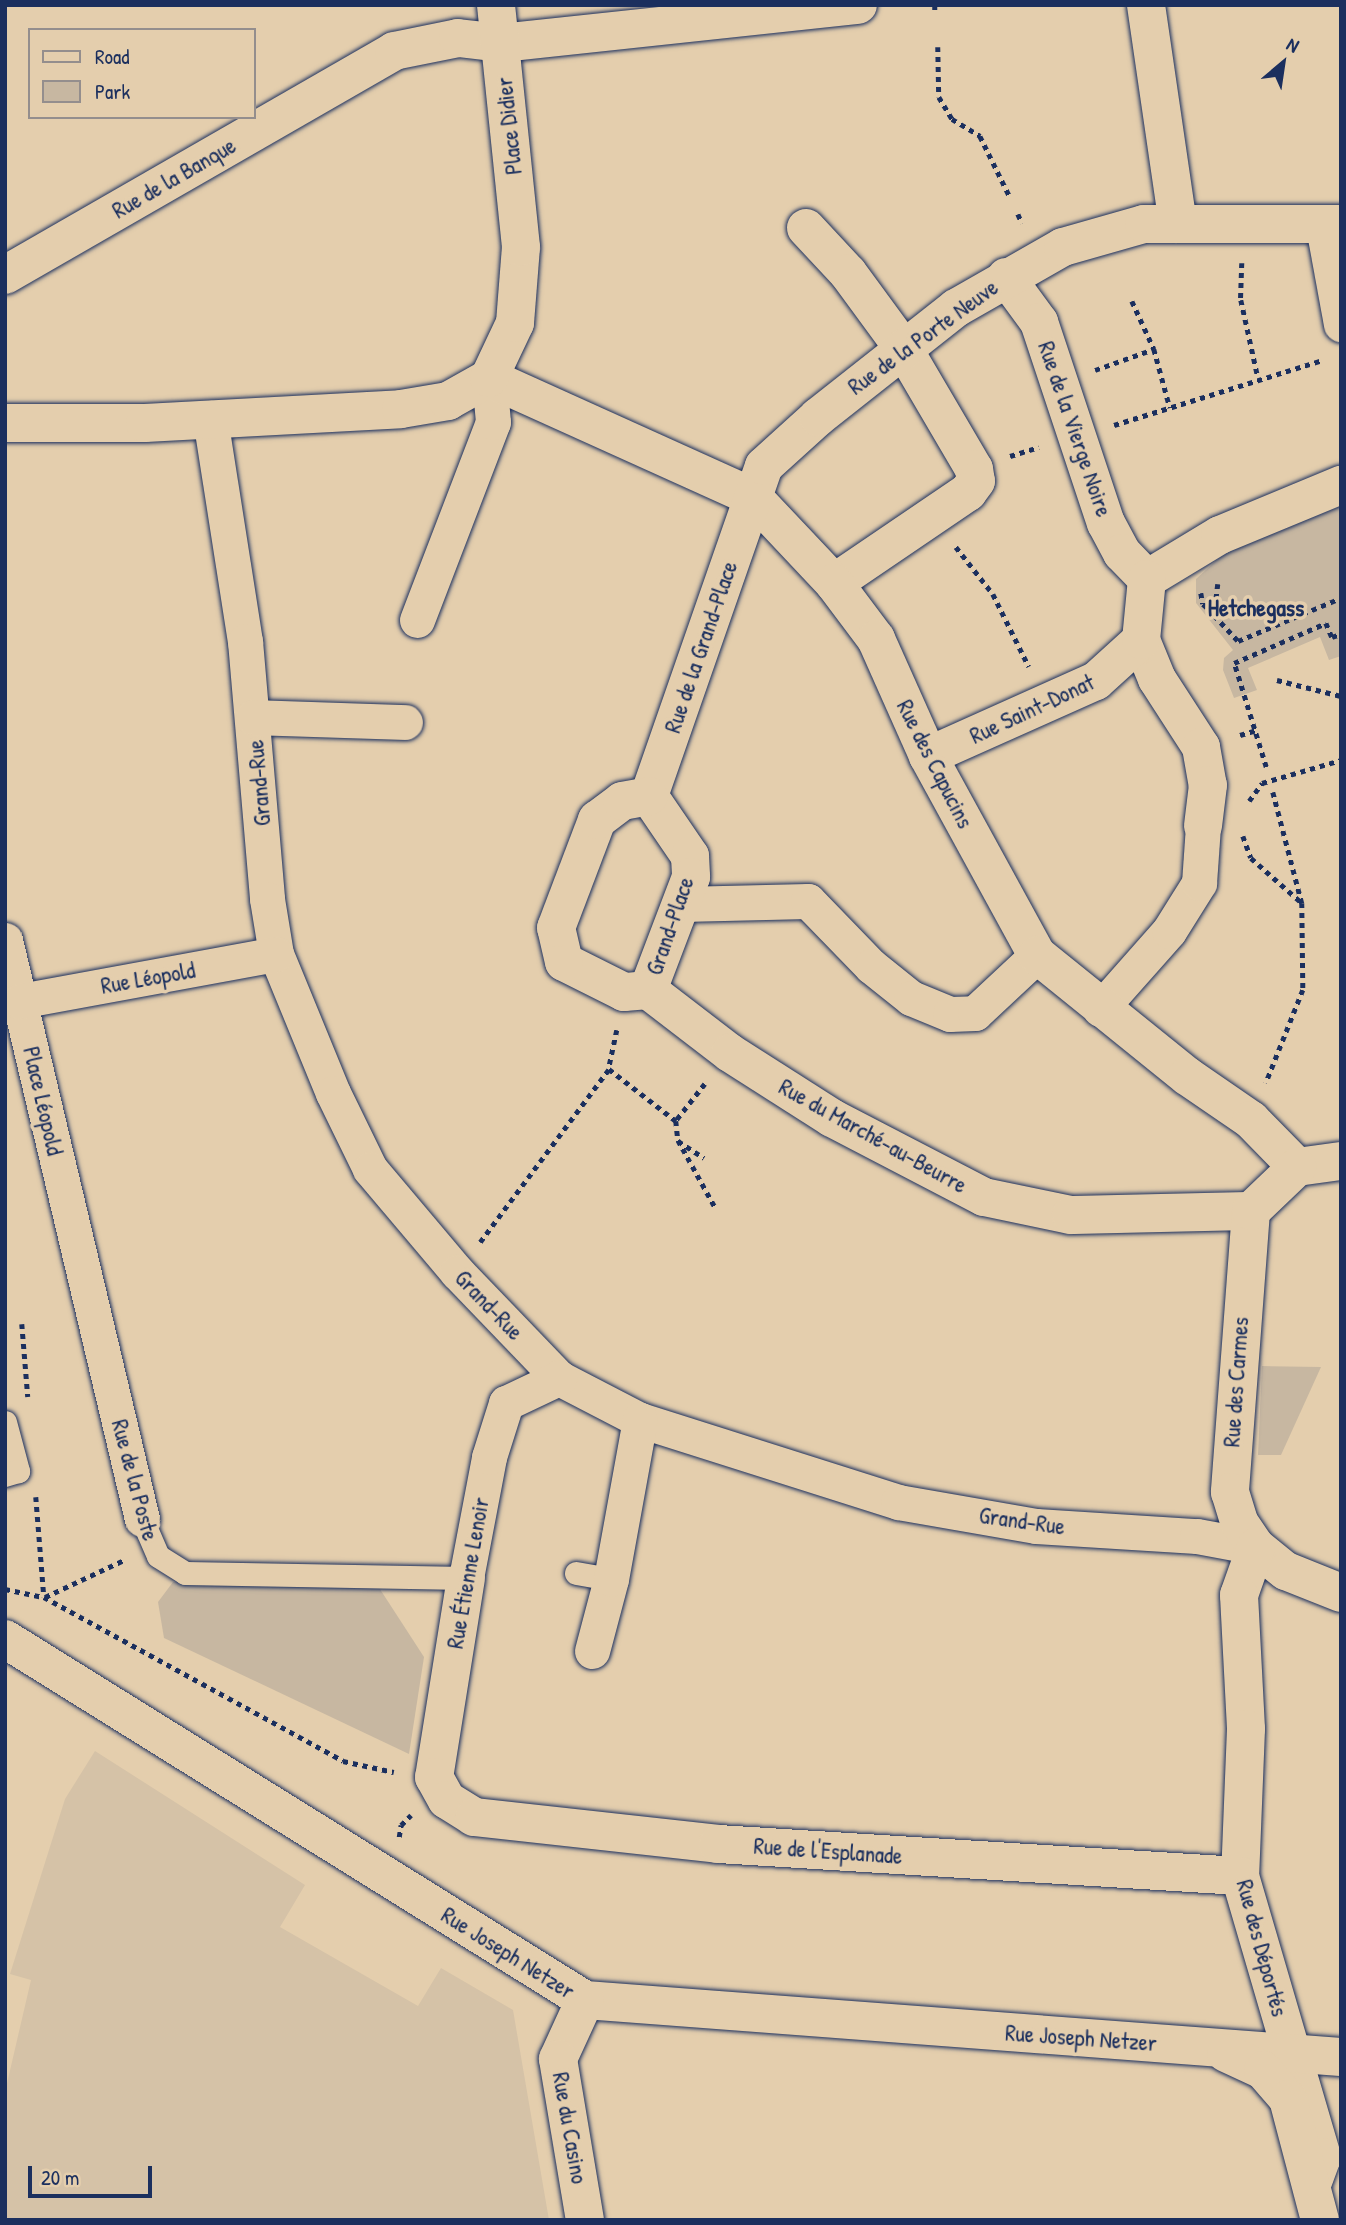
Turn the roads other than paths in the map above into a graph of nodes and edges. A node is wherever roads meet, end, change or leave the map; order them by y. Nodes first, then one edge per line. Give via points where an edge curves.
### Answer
1 (496, 5) edge
2 (858, 5) edge
3 (1146, 5) edge
4 (501, 43) junction
5 (1178, 224) junction
6 (1332, 225) edge
7 (806, 228) dead end
8 (5, 275) edge
9 (1006, 277) junction
10 (1341, 324) edge
11 (903, 348) junction
12 (489, 378) junction
13 (210, 418) junction
14 (5, 423) edge
15 (1341, 485) edge
16 (753, 497) junction
17 (1147, 579) junction
18 (834, 583) junction
19 (416, 620) dead end
20 (1141, 640) junction
21 (253, 717) junction
22 (405, 722) dead end
23 (928, 756) junction
24 (649, 796) junction
25 (1203, 826) joint
26 (681, 904) junction
27 (5, 940) edge
28 (276, 954) junction
29 (1037, 955) junction
30 (636, 991) junction
31 (20, 1001) junction
32 (1100, 1009) junction
33 (1341, 1161) edge
34 (1297, 1167) junction
35 (1251, 1211) junction
36 (72, 1221) joint
37 (559, 1378) junction
38 (640, 1420) junction
39 (5, 1422) edge
40 (5, 1475) edge
41 (147, 1533) joint
42 (1256, 1547) junction
43 (576, 1573) dead end
44 (467, 1578) junction
45 (611, 1579) junction
46 (1341, 1594) edge
47 (5, 1639) edge
48 (592, 1651) dead end
49 (429, 1790) joint
50 (1240, 1876) junction
51 (585, 2000) junction
52 (1212, 2048) junction
53 (1294, 2053) junction
54 (1341, 2057) edge
55 (1313, 2182) junction
56 (585, 2220) edge
57 (1320, 2220) edge

1 - 4 street, Place Didier
2 - 4 street, Rue de la Banque
3 - 5 street
4 - 8 street, Rue de la Banque via 458,38 394,51
4 - 12 street, Place Didier via 521,247 515,323
5 - 6 street, Rue de la Porte Neuve
5 - 9 street, Rue de la Porte Neuve via 1144,224 1063,247
6 - 10 street
7 - 11 street via 848,272
9 - 11 street, Rue de la Porte Neuve
9 - 17 street, Rue de la Vierge Noire via 1039,322 1106,523 1122,553
11 - 16 street, Rue de la Porte Neuve via 764,466
11 - 18 street via 974,469 976,481 968,492
12 - 13 street via 448,401 401,409
12 - 16 street, Rue des Capucins
12 - 19 street via 493,422
13 - 14 street
13 - 21 street, Grand-Rue
15 - 17 street via 1220,535
16 - 18 street, Rue des Capucins
16 - 24 street, Rue de la Grand-Place
17 - 20 street
18 - 23 street, Rue des Capucins via 876,639
20 - 23 street, Rue Saint-Donat via 1096,681
20 - 25 street via 1157,679 1201,747 1208,785
21 - 22 street
21 - 28 street, Grand-Rue via 267,899
23 - 29 street, Rue des Capucins
24 - 26 street, Grand-Place via 690,856 691,877
24 - 30 street, Grand-Place via 622,801 597,820 556,928 564,962
25 - 32 street via 1199,883 1169,931
26 - 29 street via 808,901 871,967 911,998 950,1014 975,1013
26 - 30 street, Grand-Place
27 - 31 street, Place Léopold
28 - 31 street, Rue Léopold
28 - 37 street, Grand-Rue via 333,1093 370,1168 457,1272
29 - 32 street, Rue des Capucins
30 - 35 street, Rue du Marché-au-Beurre via 832,1118 984,1197 1071,1215
31 - 36 street, Place Léopold
32 - 34 street, Rue des Capucins via 1251,1120
33 - 34 street
34 - 35 street
35 - 42 street, Rue des Carmes via 1230,1492 1239,1522
36 - 41 street, Rue de la Poste
37 - 38 street, Grand-Rue
37 - 44 street, Rue Étienne Lenoir via 506,1404 489,1457
38 - 42 street, Grand-Rue via 898,1502 1036,1526 1197,1536
38 - 45 street
39 - 40 lane via 18,1471
41 - 44 lane, Rue de la Poste via 166,1564 185,1573
42 - 46 street, Rue des Carmes via 1286,1571
42 - 50 street, Rue des Déportés via 1239,1595 1246,1729
43 - 45 lane
44 - 49 street, Rue Étienne Lenoir
45 - 48 street
47 - 51 street, Rue Joseph Netzer
49 - 50 street, Rue de l'Esplanade via 474,1817 718,1844
50 - 53 street, Rue des Déportés
51 - 52 street, Rue Joseph Netzer
51 - 56 street, Rue du Casino via 558,2059
52 - 53 street, Rue Joseph Netzer
52 - 55 street, Rue Joseph Netzer via 1264,2070 1288,2099
53 - 54 street, Rue Joseph Netzer
53 - 55 street, Rue des Déportés via 1322,2157
55 - 57 street, Rue des Déportés

